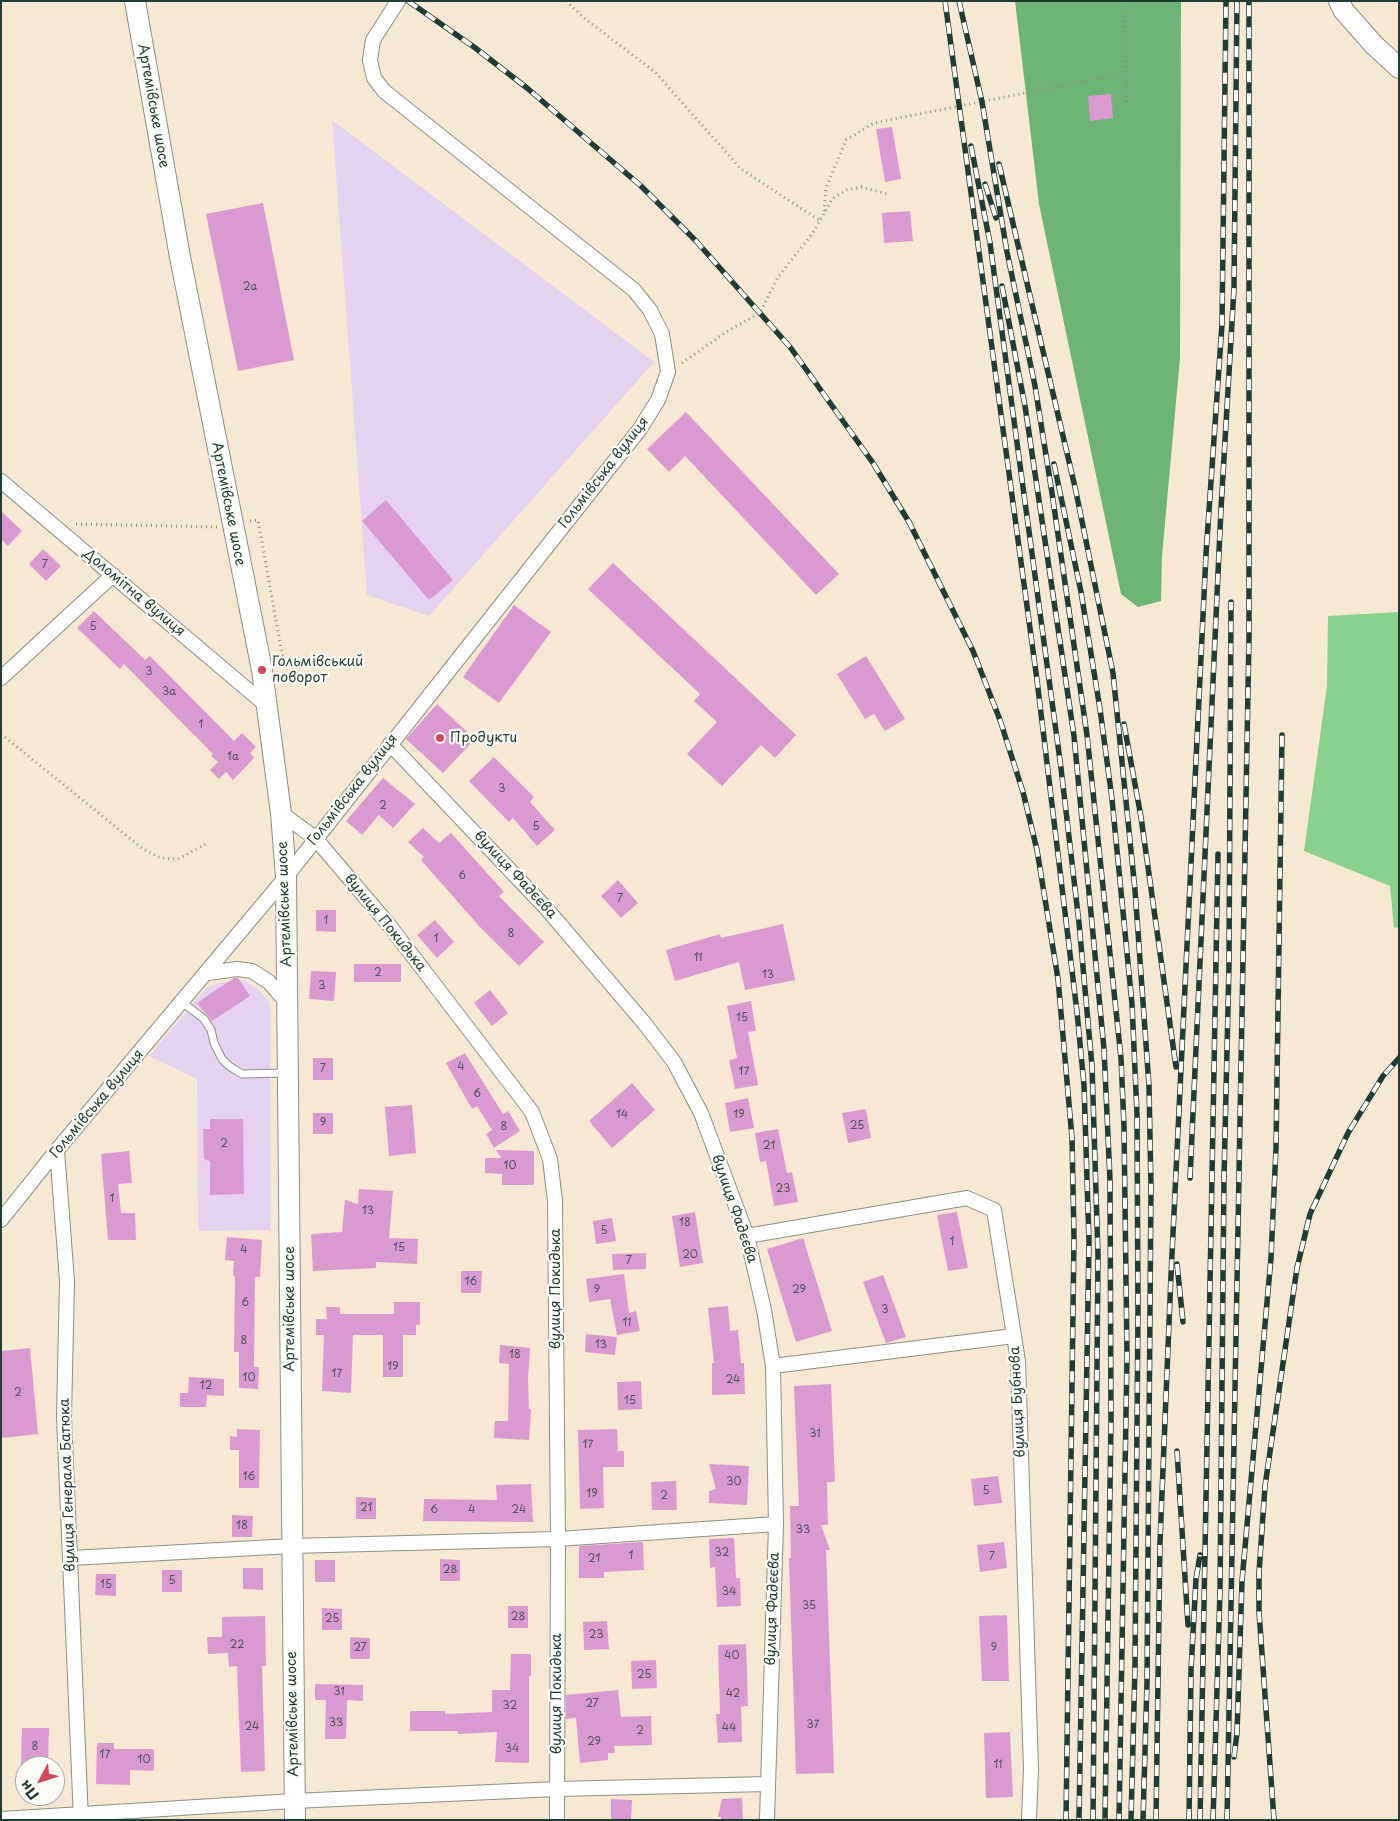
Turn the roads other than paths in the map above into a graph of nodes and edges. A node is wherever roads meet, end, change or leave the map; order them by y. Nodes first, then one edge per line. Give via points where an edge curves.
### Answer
1 (135, 1) edge
2 (398, 1) edge
3 (1339, 1) edge
4 (1399, 68) edge
5 (1, 481) edge
6 (113, 575) junction
7 (1, 678) edge
8 (267, 706) junction
9 (390, 744) junction
10 (281, 813) junction
11 (315, 838) junction
12 (286, 877) junction
13 (208, 972) junction
14 (182, 1002) junction
15 (287, 1003) junction
16 (288, 1074) junction
17 (58, 1150) junction
18 (1, 1220) edge
19 (747, 1236) junction
20 (1014, 1336) junction
21 (773, 1366) junction
22 (776, 1524) junction
23 (558, 1539) junction
24 (292, 1546) junction
25 (71, 1558) junction
26 (768, 1784) junction
27 (557, 1789) junction
28 (295, 1810) edge
29 (80, 1817) edge
30 (1, 1819) edge
31 (557, 1820) edge
32 (767, 1820) edge
33 (1029, 1820) edge

1 - 8 main road, Артемівське шосе via 182,266
2 - 9 street, Гольмівська вулиця via 373,40 370,60 374,78 384,91 634,290 650,310 662,334 668,372 658,400 640,428
3 - 4 main road via 1374,46
5 - 6 street, Доломітна вулиця
6 - 7 street
6 - 8 street, Доломітна вулиця
8 - 10 main road, Артемівське шосе
9 - 11 street, Гольмівська вулиця
9 - 19 street, вулиця Фадєєва via 546,908 674,1062 701,1113
10 - 11 street, вулиця Покидька
10 - 12 main road, Артемівське шосе
11 - 12 street, Гольмівська вулиця
11 - 23 street, вулиця Покидька via 389,925 532,1112 550,1159 555,1201
12 - 13 street, Гольмівська вулиця
12 - 15 main road, Артемівське шосе
13 - 14 street, Гольмівська вулиця
13 - 15 street via 237,968 252,971 269,982
14 - 16 lane via 204,1018 222,1059 229,1066 242,1074
14 - 17 street, Гольмівська вулиця
15 - 16 main road, Артемівське шосе
16 - 24 main road, Артемівське шосе
17 - 18 street, Гольмівська вулиця
17 - 25 street, вулиця Генерала Батюка via 67,1281 64,1417
19 - 20 street, вулиця Бубнова via 967,1198 994,1210
19 - 21 street, вулиця Фадєєва
20 - 21 street
20 - 33 street, вулиця Бубнова via 1018,1370
21 - 22 street, вулиця Фадєєва
22 - 23 street
22 - 26 street, вулиця Фадєєва
23 - 24 street
23 - 27 street, вулиця Покидька
24 - 25 street
24 - 28 main road, Артемівське шосе
25 - 29 street, вулиця Генерала Батюка
26 - 27 street
26 - 32 street, вулиця Фадєєва
27 - 28 street
27 - 31 street, вулиця Покидька
28 - 29 street
29 - 30 street

